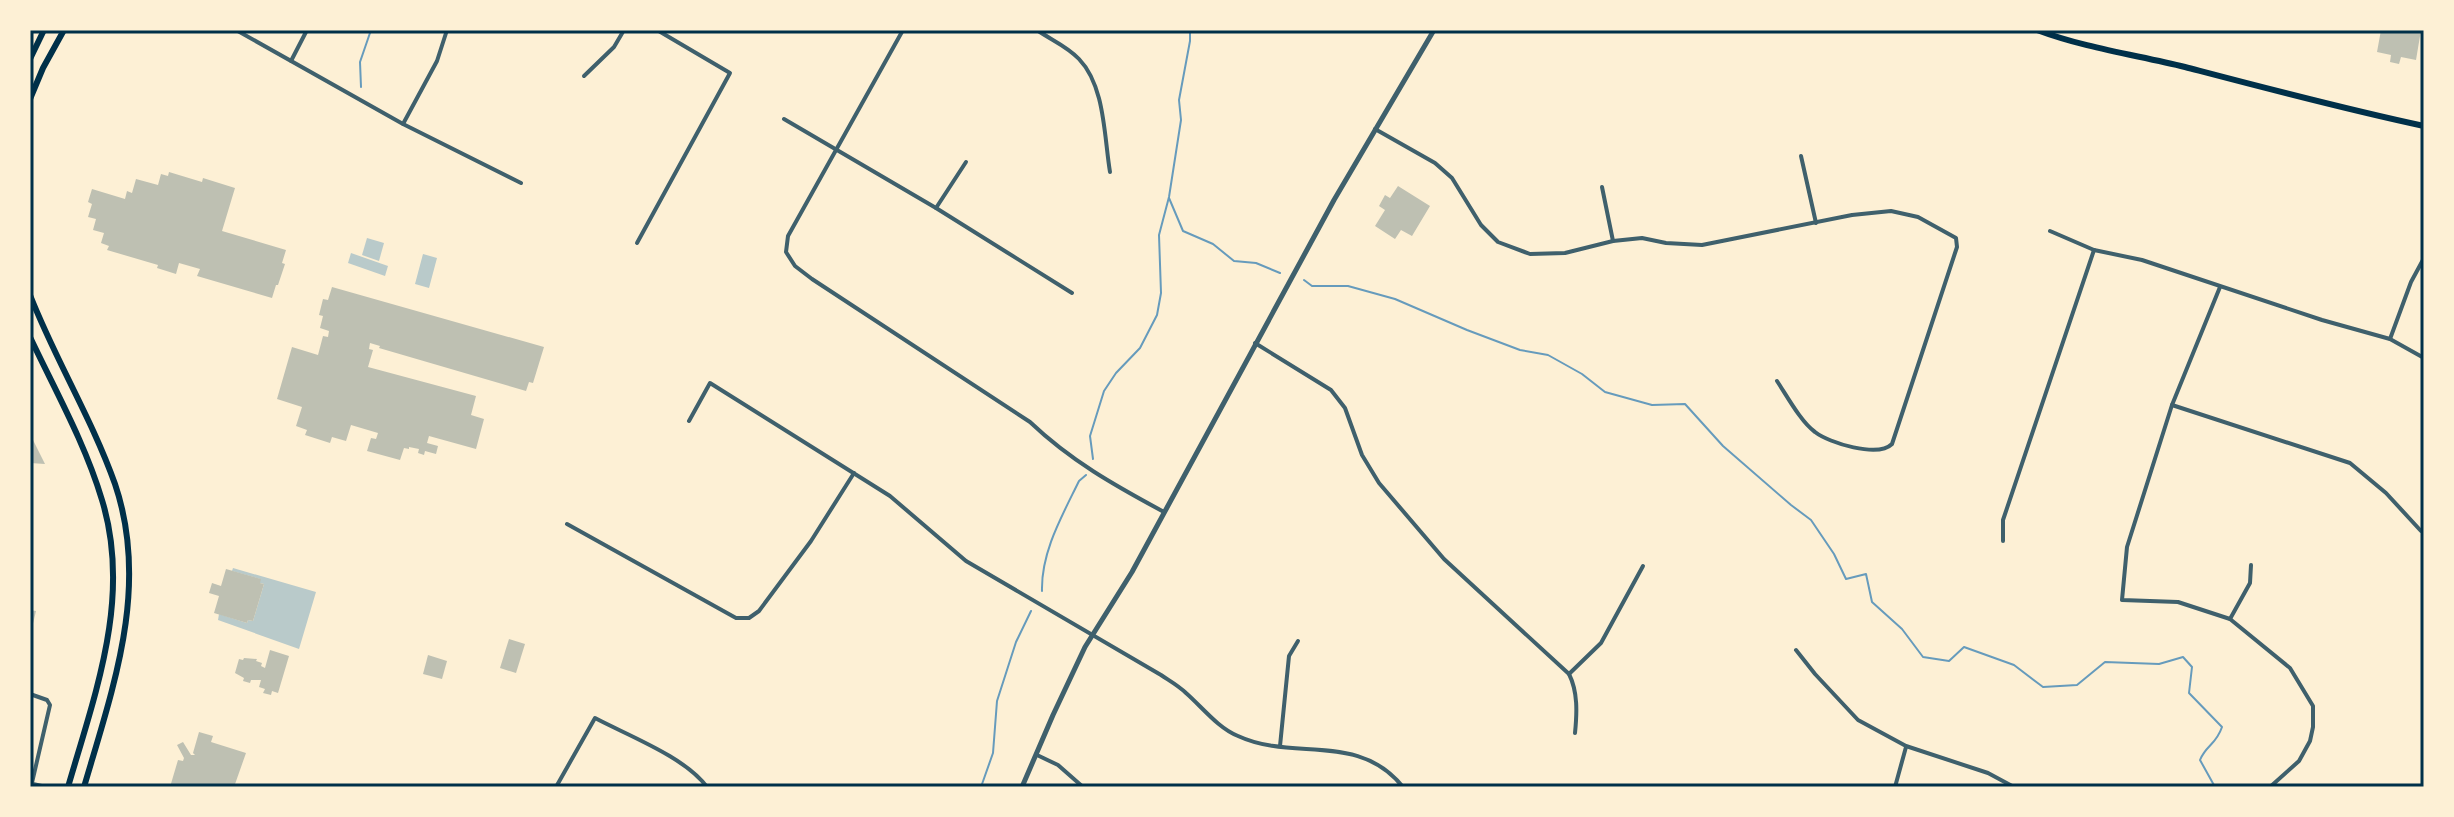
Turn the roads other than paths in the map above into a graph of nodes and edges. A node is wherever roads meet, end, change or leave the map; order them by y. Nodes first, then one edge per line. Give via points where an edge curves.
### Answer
1 (44, 30) edge
2 (64, 30) edge
3 (236, 30) edge
4 (307, 30) edge
5 (447, 30) edge
6 (624, 30) edge
7 (657, 30) edge
8 (903, 30) edge
9 (1037, 30) edge
10 (1434, 30) edge
11 (2037, 30) edge
12 (30, 59) edge
13 (291, 61) junction
14 (584, 76) dead end
15 (30, 99) edge
16 (784, 119) dead end
17 (403, 124) junction
18 (2424, 126) edge
19 (1375, 129) junction
20 (836, 149) junction
21 (1801, 156) dead end
22 (966, 162) dead end
23 (1110, 172) dead end
24 (521, 183) dead end
25 (1602, 187) dead end
26 (936, 208) junction
27 (1816, 223) junction
28 (2050, 231) dead end
29 (1613, 241) junction
30 (637, 243) dead end
31 (2094, 250) junction
32 (2424, 258) edge
33 (2220, 287) junction
34 (1072, 293) dead end
35 (30, 295) edge
36 (30, 337) edge
37 (2390, 339) junction
38 (1255, 342) junction
39 (2424, 358) edge
40 (1777, 381) dead end
41 (2172, 405) junction
42 (689, 421) dead end
43 (854, 473) junction
44 (1164, 512) junction
45 (567, 524) dead end
46 (2421, 531) dead end
47 (2003, 541) dead end
48 (2251, 565) dead end
49 (1643, 566) dead end
50 (2230, 619) junction
51 (1093, 634) junction
52 (1298, 641) dead end
53 (1796, 650) dead end
54 (1569, 674) junction
55 (30, 694) edge
56 (1575, 733) dead end
57 (1280, 746) junction
58 (1906, 746) junction
59 (1037, 755) junction
60 (31, 785) edge
61 (46, 787) edge
62 (68, 787) edge
63 (84, 787) edge
64 (556, 787) edge
65 (707, 787) edge
66 (1022, 787) edge
67 (1083, 787) edge
68 (1403, 787) edge
69 (1895, 787) edge
70 (2014, 787) edge
71 (2270, 787) edge

1 - 12 main road
2 - 15 main road
3 - 13 street
4 - 13 street
5 - 17 street via 437,61
6 - 14 street
7 - 30 street via 730,73
8 - 20 street
9 - 23 street via 1065,47 1088,71 1099,99
10 - 19 street
11 - 18 main road
13 - 17 street
16 - 20 street
17 - 24 street
19 - 29 street via 1452,178 1498,242 1530,254 1565,253
19 - 38 street
20 - 26 street
20 - 44 street via 788,236 786,252 795,266 1030,422 1103,480
21 - 27 street
22 - 26 street
25 - 29 street
26 - 34 street
27 - 29 street via 1702,245 1642,238
27 - 40 street via 1891,211 1943,229 1956,238 1957,247 1888,448 1863,449 1812,431
28 - 31 street
31 - 33 street
31 - 47 street via 2003,520
32 - 37 street
33 - 37 street
33 - 41 street
35 - 63 main road via 114,482 126,531 127,622
36 - 62 main road via 94,476 113,555 110,628
37 - 39 street
38 - 44 street
38 - 54 street via 1322,382 1340,399 1379,483 1444,559
41 - 46 street via 2350,463
41 - 50 street via 2127,547 2122,600 2178,602
42 - 43 street via 710,383
43 - 45 street via 811,541 749,618 736,618
43 - 51 street via 890,496 966,561
44 - 51 street
48 - 50 street via 2250,583
49 - 54 street via 1601,643
50 - 71 street via 2290,668 2313,706 2310,741 2299,761
51 - 57 street via 1183,690 1237,736
51 - 59 street
52 - 57 street via 1287,665
53 - 58 street via 1858,720
54 - 56 street via 1577,713
55 - 60 street via 50,705
57 - 68 street via 1360,755
58 - 69 street
58 - 70 street
59 - 66 street
59 - 67 street
60 - 61 street
64 - 65 street via 595,718 684,764

